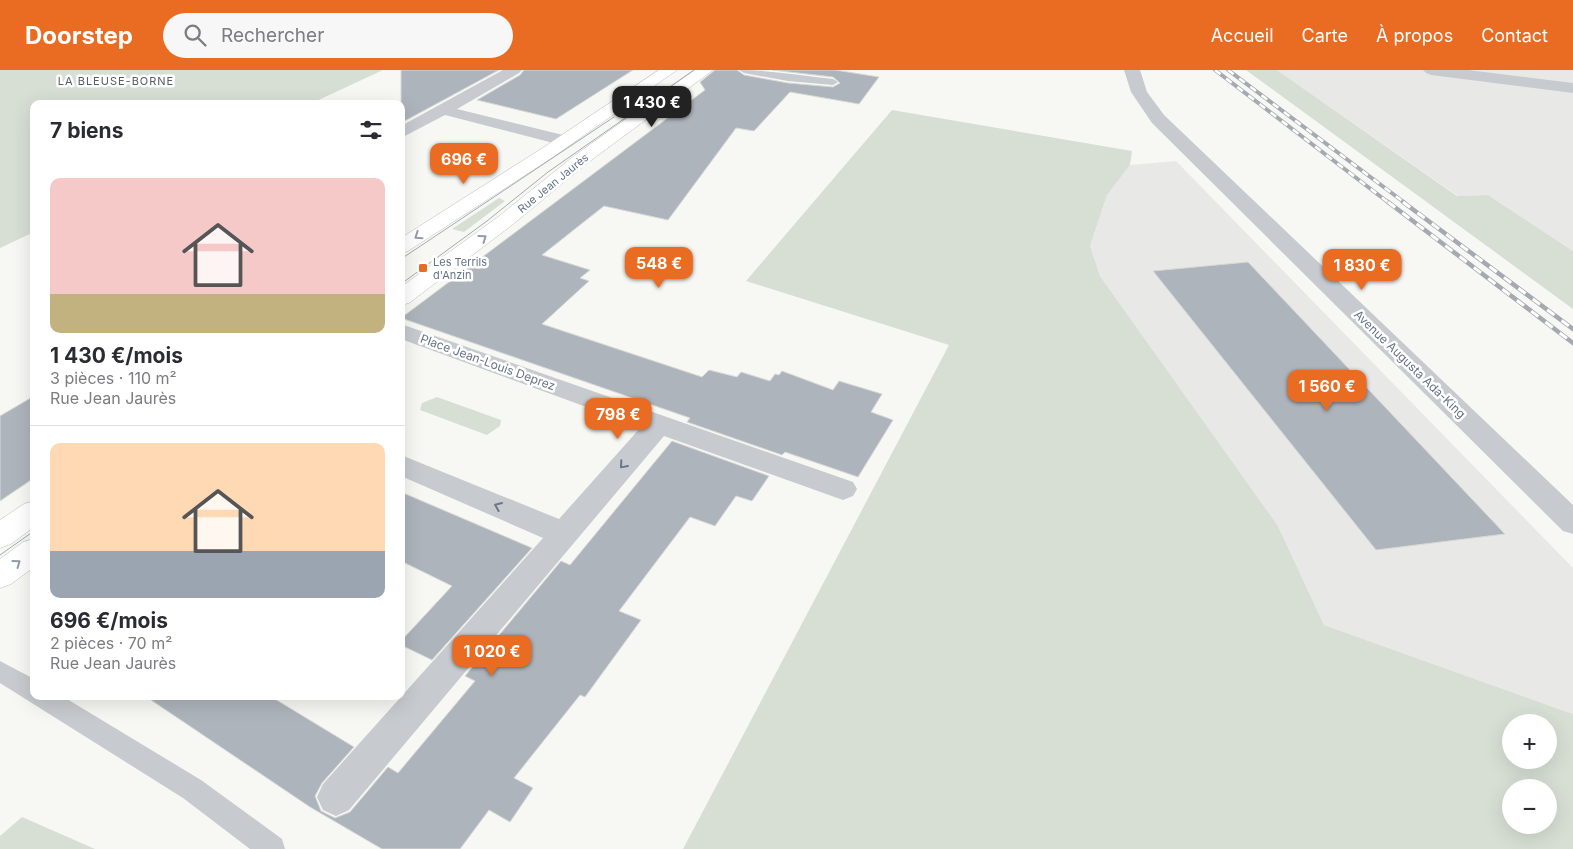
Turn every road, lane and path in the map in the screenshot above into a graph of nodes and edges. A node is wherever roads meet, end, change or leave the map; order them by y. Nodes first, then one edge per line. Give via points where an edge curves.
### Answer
1 (514, 70) edge
2 (669, 70) edge
3 (705, 70) edge
4 (744, 70) edge
5 (1132, 70) edge
6 (1430, 70) edge
7 (833, 82) dead end
8 (1573, 88) edge
9 (443, 110) junction
10 (405, 131) edge
11 (565, 141) junction
12 (405, 244) edge
13 (405, 295) edge
14 (405, 332) edge
15 (659, 424) junction
16 (405, 467) edge
17 (843, 488) dead end
18 (30, 515) edge
19 (1573, 523) edge
20 (564, 534) junction
21 (0, 536) edge
22 (30, 554) edge
23 (0, 575) edge
24 (0, 671) edge
25 (30, 690) edge
26 (47, 700) edge
27 (336, 797) dead end
28 (272, 849) edge

1 - 9 street
2 - 11 main road, Rue Jean Jaurès
13 -> 3 main road, Rue Jean Jaurès via 580,160
4 - 7 lane
5 - 19 street, Avenue Augusta Ada-King via 1139,92 1158,119
6 - 8 street
9 - 10 street
9 - 11 street
11 -> 12 main road, Rue Jean Jaurès
14 - 15 street, Place Jean-Louis Deprez
15 - 17 street, Place Jean-Louis Deprez
15 -> 20 street
20 -> 16 street
18 - 21 main road
20 - 27 street
23 -> 22 main road
24 - 25 lane
26 - 28 lane via 192,789

